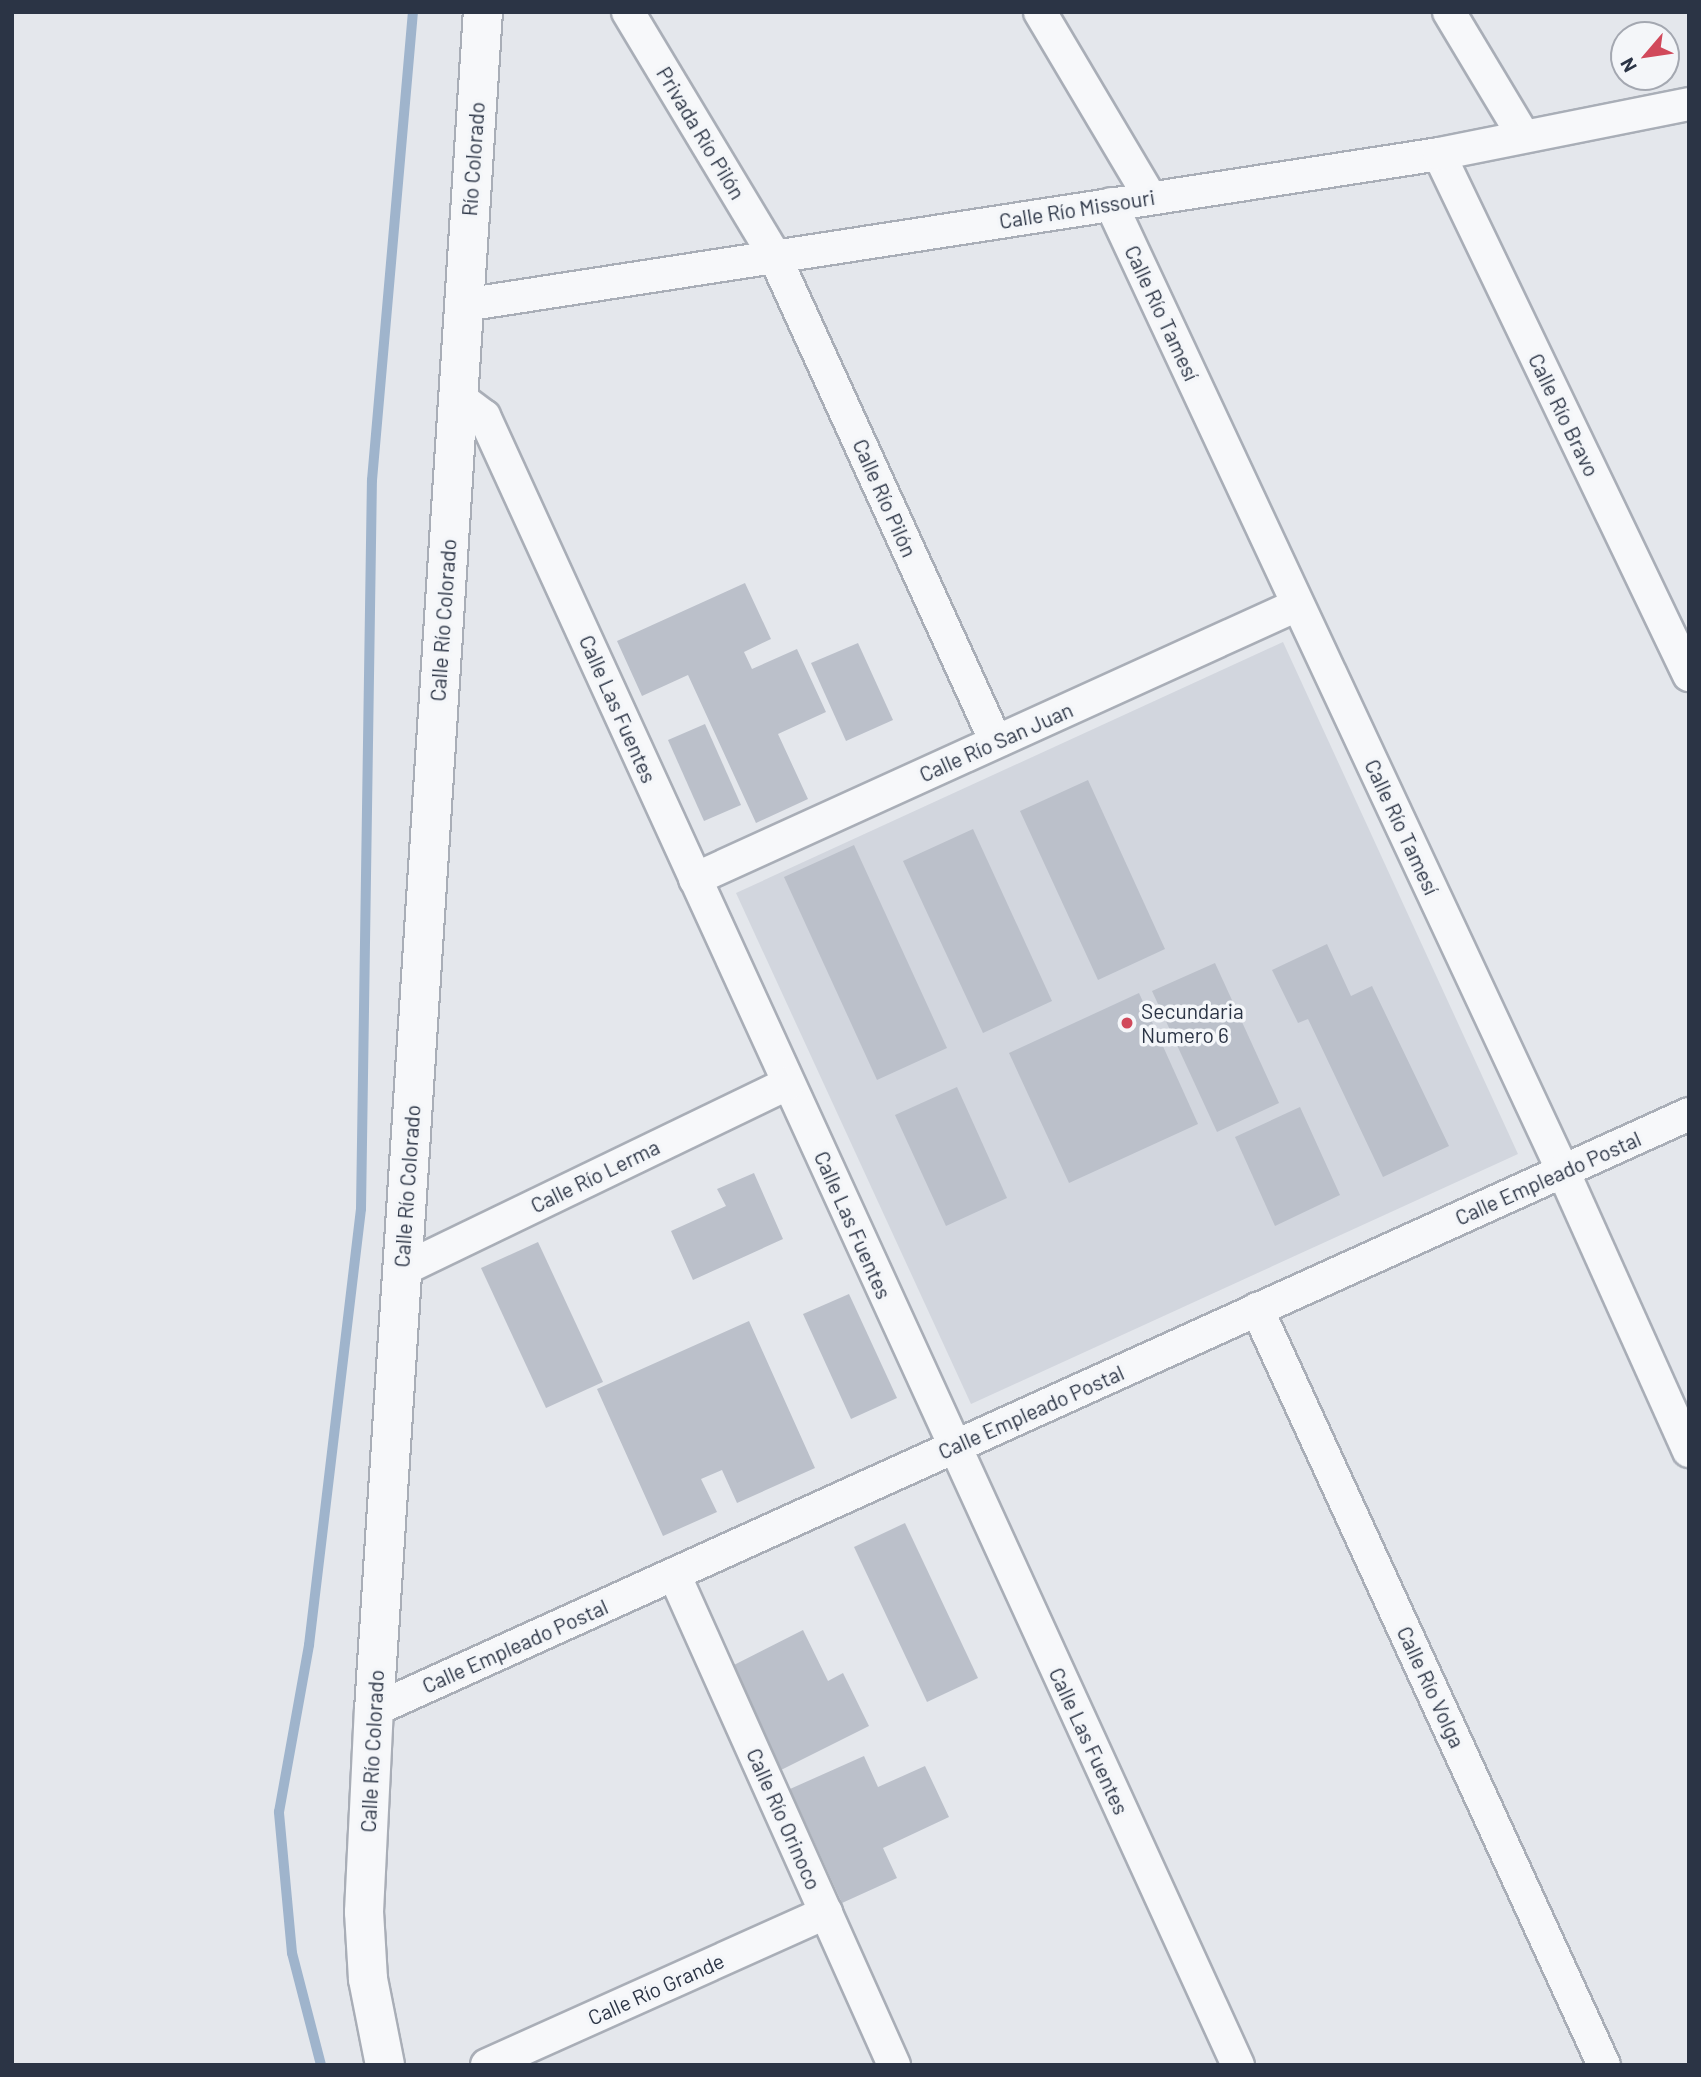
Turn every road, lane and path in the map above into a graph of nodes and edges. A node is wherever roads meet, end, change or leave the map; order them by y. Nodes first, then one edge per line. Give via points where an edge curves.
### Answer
1 (483, 12) edge
2 (628, 12) edge
3 (1040, 12) edge
4 (1449, 12) edge
5 (1689, 104) edge
6 (1523, 135) junction
7 (1439, 154) junction
8 (1150, 197) junction
9 (1111, 204) junction
10 (774, 254) junction
11 (464, 305) junction
12 (457, 396) junction
13 (1297, 605) junction
14 (1689, 676) edge
15 (996, 742) junction
16 (695, 879) junction
17 (788, 1083) junction
18 (1689, 1114) edge
19 (1563, 1171) junction
20 (402, 1270) junction
21 (1258, 1309) junction
22 (953, 1447) junction
23 (1689, 1451) edge
24 (674, 1574) junction
25 (374, 1710) junction
26 (826, 1913) junction
27 (385, 2065) edge
28 (486, 2065) edge
29 (894, 2065) edge
30 (1238, 2065) edge
31 (1604, 2065) edge

1 - 11 street, Río Colorado
2 - 10 street, Privada Río Pilón
3 - 8 street
4 - 6 street
5 - 6 street, Calle Río Missouri
6 - 7 street, Calle Río Missouri
7 - 8 street, Calle Río Missouri
7 - 14 street, Calle Río Bravo
8 - 9 street, Calle Río Missouri
9 - 10 street, Calle Río Missouri
9 - 13 street, Calle Río Tamesí
10 - 11 street, Calle Río Missouri
10 - 15 street, Calle Río Pilón
11 - 12 street, Calle Río Colorado
12 - 16 street, Calle Las Fuentes via 484,416
12 - 20 street, Calle Río Colorado
13 - 15 street, Calle Río San Juan
13 - 19 street, Calle Río Tamesí
15 - 16 street, Calle Río San Juan
16 - 17 street, Calle Las Fuentes
17 - 20 street, Calle Río Lerma
17 - 22 street, Calle Las Fuentes
18 - 19 street, Calle Empleado Postal
19 - 21 street, Calle Empleado Postal
19 - 23 street, Calle Río Tamesí
20 - 25 street, Calle Río Colorado
21 - 22 street, Calle Empleado Postal
21 - 31 street, Calle Río Volga
22 - 24 street, Calle Empleado Postal
22 - 30 street, Calle Las Fuentes
24 - 25 street, Calle Empleado Postal
24 - 26 street, Calle Río Orinoco
25 - 27 street, Calle Río Colorado via 364,1912 368,1979
26 - 28 street, Calle Río Grande
26 - 29 street, Calle Río Orinoco

